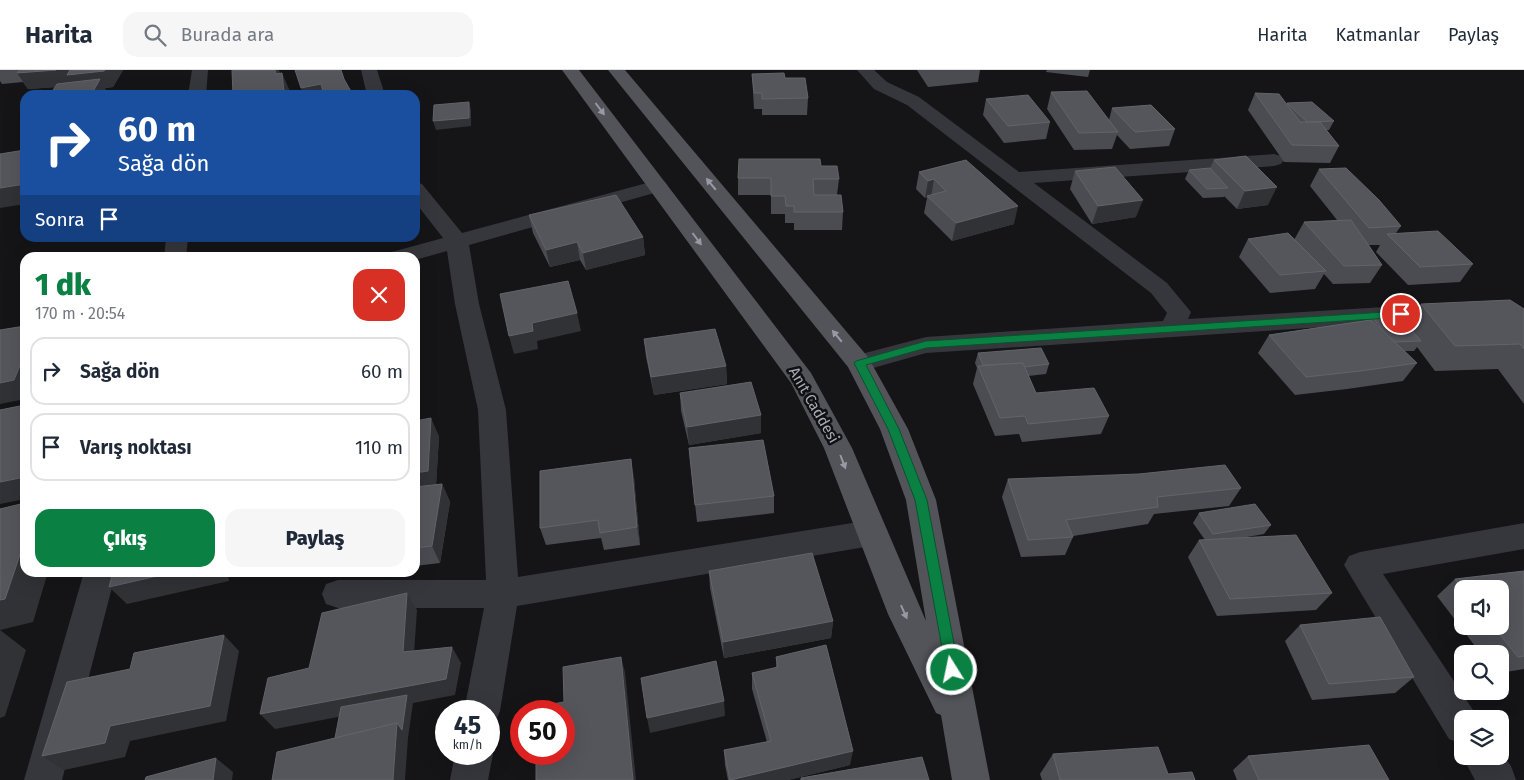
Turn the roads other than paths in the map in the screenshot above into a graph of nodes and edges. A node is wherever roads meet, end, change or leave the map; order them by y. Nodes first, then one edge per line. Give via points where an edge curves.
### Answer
1 (200, 70) edge
2 (369, 70) edge
3 (570, 70) edge
4 (616, 70) edge
5 (864, 70) edge
6 (198, 90) edge
7 (375, 90) edge
8 (1274, 160) dead end
9 (1016, 178) junction
10 (658, 186) junction
11 (420, 194) edge
12 (457, 241) junction
13 (418, 252) edge
14 (1401, 314) dead end
15 (1172, 328) junction
16 (860, 363) junction
17 (871, 533) junction
18 (1524, 536) edge
19 (99, 577) edge
20 (338, 594) dead end
21 (503, 594) junction
22 (484, 700) edge
23 (1454, 713) edge
24 (962, 727) junction
25 (472, 765) edge
26 (1487, 765) edge
27 (43, 780) edge
28 (469, 780) edge
29 (971, 780) edge
30 (1496, 780) edge

1 - 6 street
2 - 7 street
3 -> 10 main road, Anıt Caddesi
16 -> 4 main road
5 - 9 street via 883,89 913,101
8 - 9 street
9 - 15 street via 1159,288 1179,312
10 - 12 street
10 -> 17 main road, Anıt Caddesi via 802,379 838,448
11 - 12 street
12 - 13 street
12 - 21 street via 467,304 492,410
14 - 15 street
15 - 16 street via 926,345
16 - 24 main road via 894,429 921,500
17 - 21 street
17 -> 24 main road, Anıt Caddesi via 905,614
18 - 23 street via 1360,565
19 - 27 street
20 - 21 street
21 - 22 street
24 - 29 main road
25 - 28 street
26 - 30 street

